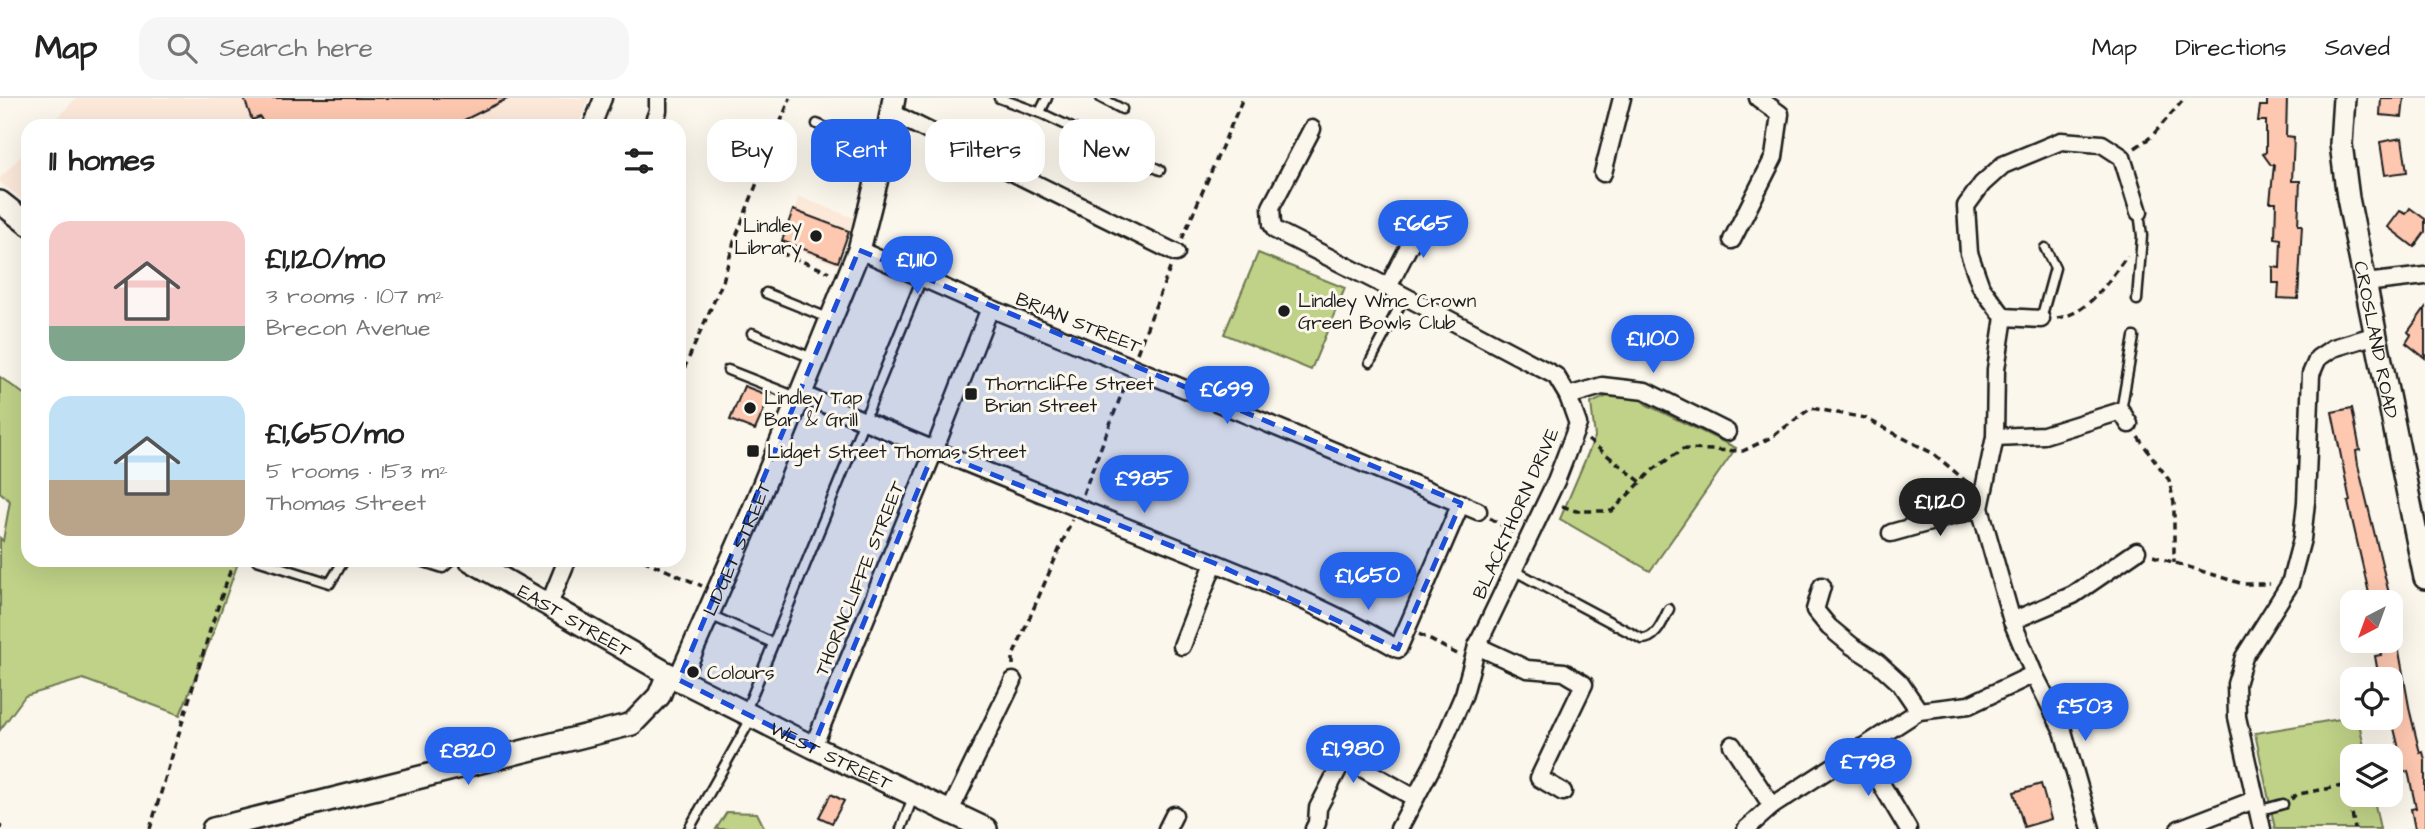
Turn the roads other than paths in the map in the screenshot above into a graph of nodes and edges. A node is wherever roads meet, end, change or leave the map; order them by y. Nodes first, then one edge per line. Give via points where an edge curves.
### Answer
1 (603, 98) edge
2 (658, 98) edge
3 (999, 98) edge
4 (1047, 98) edge
5 (1101, 98) edge
6 (1622, 98) edge
7 (1758, 98) edge
8 (2344, 98) edge
9 (893, 105) edge
10 (1122, 109) dead end
11 (1040, 113) junction
12 (595, 119) edge
13 (655, 119) edge
14 (1312, 129) dead end
15 (1160, 170) dead end
16 (1603, 173) dead end
17 (876, 182) edge
18 (0, 202) edge
19 (2139, 212) joint
20 (1425, 215) dead end
21 (21, 219) edge
22 (1732, 240) dead end
23 (2045, 248) dead end
24 (859, 250) junction
25 (1176, 253) road end
26 (2425, 276) edge
27 (922, 278) junction
28 (2365, 282) junction
29 (1388, 287) junction
30 (766, 293) dead end
31 (1405, 296) junction
32 (2137, 300) dead end
33 (990, 308) junction
34 (2004, 317) junction
35 (2041, 319) joint
36 (831, 320) junction
37 (752, 333) dead end
38 (2376, 335) junction
39 (2134, 337) dead end
40 (815, 359) junction
41 (1370, 362) dead end
42 (728, 370) dead end
43 (800, 396) junction
44 (1568, 396) junction
45 (2125, 418) joint
46 (864, 421) junction
47 (1727, 432) dead end
48 (1995, 437) junction
49 (934, 451) junction
50 (1981, 502) junction
51 (1461, 503) junction
52 (1478, 511) road end
53 (1891, 533) dead end
54 (2137, 551) road end
55 (1214, 563) junction
56 (279, 567) edge
57 (340, 567) edge
58 (482, 567) edge
59 (564, 567) edge
60 (1513, 570) junction
61 (2425, 578) edge
62 (1822, 586) dead end
63 (548, 607) junction
64 (1669, 609) dead end
65 (708, 614) junction
66 (2012, 621) junction
67 (773, 643) junction
68 (1182, 646) dead end
69 (1477, 646) junction
70 (2034, 674) junction
71 (673, 677) junction
72 (1013, 681) road end
73 (1919, 711) junction
74 (749, 715) junction
75 (1732, 745) dead end
76 (813, 747) junction
77 (1860, 748) junction
78 (1563, 792) dead end
79 (915, 794) junction
80 (1415, 798) junction
81 (2283, 804) road end
82 (2255, 805) junction
83 (1772, 806) junction
84 (950, 811) junction
85 (213, 829) edge
86 (689, 829) edge
87 (901, 829) edge
88 (986, 829) edge
89 (1314, 829) edge
90 (1399, 829) edge
91 (1746, 829) edge
92 (1908, 829) edge
93 (2091, 829) edge
94 (2179, 829) edge
95 (2262, 829) edge

1 - 12 street
2 - 13 street
3 - 11 lane
4 - 11 lane
5 - 10 lane
6 - 16 street
7 - 22 street via 1780,114 1774,157
8 - 28 street, CROSLAND ROAD via 2341,144
9 - 25 street
11 - 15 lane
14 - 29 street, BLACKTHORN DRIVE via 1271,207 1272,224 1284,236
17 - 24 street, LIDGET STREET
18 - 21 street
19 - 32 lane via 2142,236
19 - 34 street via 2122,157 2102,144 2061,141 2003,165 1966,206 1969,253 1981,287
20 - 29 street
23 - 35 lane via 2055,268
24 - 27 street, BRIAN STREET
24 - 36 street, LIDGET STREET
26 - 28 street
27 - 33 street, BRIAN STREET
27 - 46 lane
28 - 38 street, CROSLAND ROAD
29 - 31 street, BLACKTHORN DRIVE
30 - 36 lane
31 - 41 lane
31 - 44 street, BLACKTHORN DRIVE via 1556,376
33 - 49 street, THORNCLIFFE STREET
33 - 51 street, BRIAN STREET
34 - 35 street
34 - 48 street via 1996,369
36 - 40 street, LIDGET STREET
37 - 40 lane
38 - 61 street, CROSLAND ROAD
38 - 82 street via 2333,348 2318,358 2311,374 2302,539 2290,584 2244,657 2236,684 2237,717
39 - 45 lane
40 - 43 street, LIDGET STREET
42 - 43 lane
43 - 46 street
43 - 65 street, LIDGET STREET
44 - 47 street via 1602,386 1645,391
44 - 60 street, BLACKTHORN DRIVE via 1578,424
45 - 48 street via 2044,435
46 - 49 street
46 - 67 lane
48 - 50 street
49 - 55 street
49 - 76 street, THORNCLIFFE STREET
50 - 53 street
50 - 66 street
51 - 52 street, BRIAN STREET
51 - 55 street via 1398,649
54 - 66 street via 2073,595
55 - 68 street
56 - 57 lane via 330,583
58 - 63 street, EAST STREET
59 - 63 street
60 - 64 lane via 1642,639 1654,635
60 - 69 street, BLACKTHORN DRIVE
62 - 73 street via 1815,610 1836,634 1900,683
63 - 71 street, EAST STREET
65 - 67 lane
65 - 71 street, LIDGET STREET
66 - 70 street
67 - 74 lane
69 - 78 street via 1527,669 1564,672 1584,684 1539,778
69 - 80 street, BLACKTHORN DRIVE via 1464,694
70 - 73 street via 1969,705
70 - 93 street via 2063,731
71 - 74 street, WEST STREET
71 - 85 street, LIDGET STREET via 632,724
72 - 84 street
73 - 77 street
74 - 76 street, WEST STREET
74 - 86 lane
75 - 83 street
76 - 79 street, WEST STREET
77 - 83 street
77 - 92 street
79 - 84 street, WEST STREET
79 - 87 lane
80 - 89 street via 1343,758 1318,808
80 - 90 street, BLACKTHORN DRIVE
81 - 82 lane
82 - 94 street
82 - 95 street
83 - 91 street
84 - 88 street, WEST STREET

